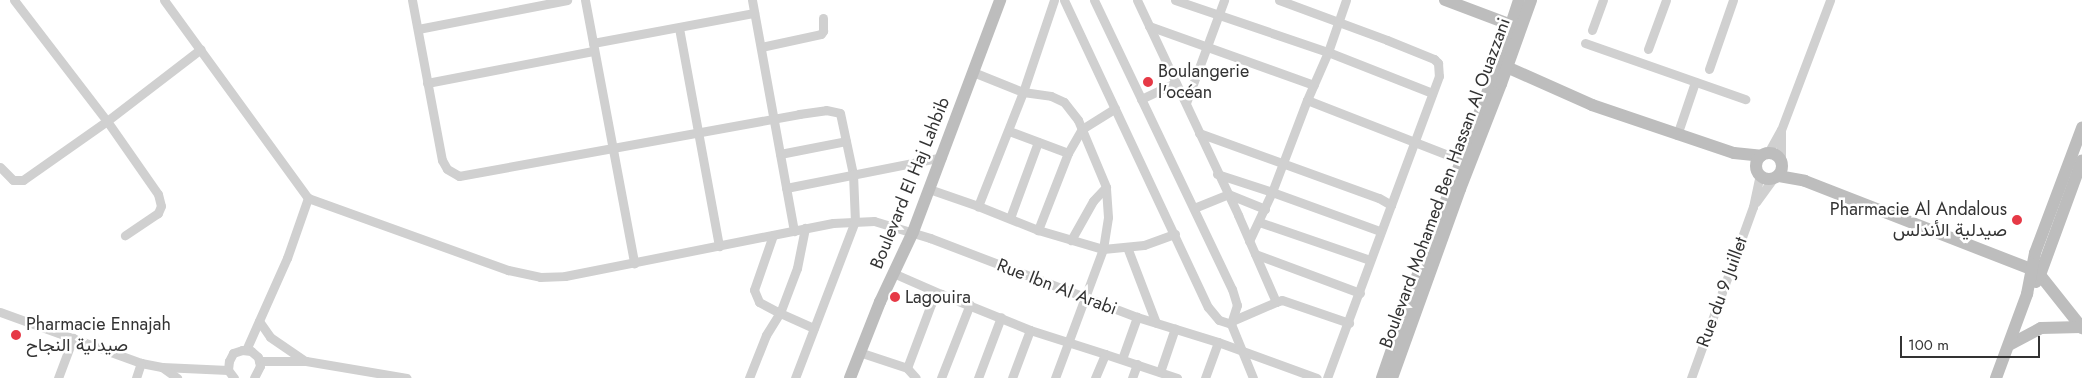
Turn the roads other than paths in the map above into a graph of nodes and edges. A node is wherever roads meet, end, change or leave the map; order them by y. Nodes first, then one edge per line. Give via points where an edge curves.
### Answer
1 (14, 0) edge
2 (164, 0) edge
3 (412, 0) edge
4 (567, 0) edge
5 (585, 0) edge
6 (752, 0) edge
7 (1000, 0) edge
8 (1054, 0) edge
9 (1064, 0) edge
10 (1094, 0) edge
11 (1137, 0) edge
12 (1175, 0) edge
13 (1224, 0) edge
14 (1279, 0) edge
15 (1346, 0) edge
16 (1444, 0) edge
17 (1519, 0) edge
18 (1532, 0) edge
19 (1603, 0) edge
20 (1666, 0) edge
21 (1733, 0) edge
22 (1830, 0) edge
23 (754, 13) junction
24 (1218, 15) junction
25 (823, 18) dead end
26 (1339, 22) junction
27 (1149, 26) junction
28 (1516, 27) junction
29 (679, 28) junction
30 (418, 30) junction
31 (1592, 30) dead end
32 (1585, 43) dead end
33 (1207, 46) junction
34 (593, 47) junction
35 (761, 47) junction
36 (201, 49) junction
37 (1648, 49) dead end
38 (1328, 52) junction
39 (1503, 66) junction
40 (1709, 70) dead end
41 (973, 72) junction
42 (1695, 82) junction
43 (427, 83) junction
44 (1176, 83) junction
45 (1314, 85) junction
46 (1024, 92) junction
47 (1432, 94) junction
48 (1141, 99) junction
49 (1745, 99) dead end
50 (1307, 100) junction
51 (1186, 103) junction
52 (1115, 108) junction
53 (774, 119) junction
54 (108, 121) junction
55 (2082, 128) edge
56 (1082, 129) junction
57 (1781, 130) junction
58 (1009, 131) junction
59 (1199, 133) junction
60 (699, 134) junction
61 (1677, 135) junction
62 (846, 141) junction
63 (1038, 142) junction
64 (1413, 143) junction
65 (612, 150) junction
66 (1068, 153) junction
67 (1734, 153) junction
68 (780, 154) junction
69 (1764, 154) junction
70 (942, 157) junction
71 (1461, 160) junction
72 (2082, 160) edge
73 (1782, 161) junction
74 (1282, 164) junction
75 (0, 167) edge
76 (1758, 173) junction
77 (853, 174) junction
78 (1218, 174) junction
79 (1775, 178) junction
80 (1805, 181) junction
81 (1106, 187) junction
82 (786, 188) junction
83 (929, 190) junction
84 (1272, 192) junction
85 (1228, 194) junction
86 (308, 198) junction
87 (1391, 205) junction
88 (978, 206) junction
89 (1753, 206) junction
90 (1194, 208) junction
91 (1265, 209) junction
92 (1010, 218) junction
93 (854, 221) junction
94 (1259, 222) junction
95 (805, 228) junction
96 (1038, 230) junction
97 (794, 231) junction
98 (1380, 231) junction
99 (913, 232) junction
100 (1175, 234) junction
101 (125, 235) dead end
102 (772, 235) junction
103 (1071, 240) junction
104 (1249, 241) junction
105 (719, 246) junction
106 (1127, 247) junction
107 (1103, 250) junction
108 (1255, 254) junction
109 (1370, 260) junction
110 (634, 263) junction
111 (2036, 272) junction
112 (893, 273) junction
113 (1360, 292) junction
114 (941, 294) junction
115 (1085, 298) junction
116 (1276, 302) junction
117 (970, 304) junction
118 (0, 312) edge
119 (780, 313) junction
120 (1001, 317) junction
121 (1138, 317) junction
122 (259, 321) junction
123 (1232, 322) junction
124 (1156, 323) junction
125 (1349, 323) junction
126 (2082, 327) edge
127 (814, 328) junction
128 (1175, 328) junction
129 (1030, 330) junction
130 (73, 338) junction
131 (1067, 342) junction
132 (1218, 342) junction
133 (2009, 345) junction
134 (246, 350) junction
135 (1241, 351) junction
136 (859, 352) junction
137 (1105, 354) junction
138 (1122, 359) junction
139 (259, 361) junction
140 (306, 361) junction
141 (141, 363) junction
142 (1137, 364) junction
143 (162, 367) junction
144 (907, 368) junction
145 (1160, 372) junction
146 (231, 374) edge
147 (1172, 377) edge
148 (58, 378) edge
149 (136, 378) edge
150 (177, 378) edge
151 (254, 378) edge
152 (407, 378) edge
153 (750, 378) edge
154 (795, 378) edge
155 (850, 378) edge
156 (916, 378) edge
157 (941, 378) edge
158 (978, 378) edge
159 (1012, 378) edge
160 (1055, 378) edge
161 (1096, 378) edge
162 (1132, 378) edge
163 (1205, 378) edge
164 (1253, 378) edge
165 (1317, 378) edge
166 (1327, 378) edge
167 (1382, 378) edge
168 (1392, 378) edge
169 (1691, 378) edge
170 (1996, 378) edge

1 - 54 street
2 - 36 street
3 - 30 street
4 - 30 street
5 - 34 street
6 - 23 street
7 - 41 street, Boulevard El Haj Lahbib
8 - 46 street
9 - 52 street
10 - 48 street
11 - 27 street
12 - 24 street
13 - 24 street
14 - 26 street
15 - 26 street
16 - 28 street
17 - 28 street, Boulevard Mohamed Ben Hassan Al Ouazzani
18 - 28 street, Boulevard Mohamed Ben Hassan Al Ouazzani
19 - 31 street
20 - 37 street
21 - 40 street
22 - 57 street
23 - 29 street
23 - 35 street
24 - 33 street
24 - 38 street
25 - 35 street via 824,31 821,34
26 - 38 street
26 - 47 street via 1434,59 1439,72
27 - 33 street
27 - 44 street
28 - 39 street, Boulevard Mohamed Ben Hassan Al Ouazzani
29 - 34 street
29 - 60 street
30 - 43 street
32 - 42 street
33 - 45 street
33 - 51 street
34 - 43 street
34 - 65 street
35 - 53 street
36 - 54 street
36 - 86 street
38 - 45 street
38 - 47 street
39 - 61 street via 1592,105
39 - 71 street, Boulevard Mohamed Ben Hassan Al Ouazzani
39 - 168 street, Boulevard Mohamed Ben Hassan Al Ouazzani
41 - 46 street
41 - 70 street, Boulevard El Haj Lahbib
42 - 49 street
42 - 61 street
43 - 65 street via 442,160 453,174 474,175
44 - 48 street
44 - 51 street
45 - 50 street
46 - 56 street via 1051,96 1064,102
46 - 58 street
47 - 64 street
48 - 90 street
50 - 64 street
50 - 74 street
51 - 59 street
52 - 56 street
52 - 100 street
53 - 60 street
53 - 62 street via 833,110 842,115
53 - 68 street
54 - 75 street via 23,180 12,180
54 - 101 street via 152,182 161,200 158,213
55 - 111 street via 2035,253
56 - 66 street
56 - 81 street
57 - 69 street
57 - 73 street
58 - 63 street
58 - 88 street
59 - 74 street
59 - 78 street
60 - 65 street
60 - 105 street
61 - 67 street
62 - 68 street
62 - 77 street
63 - 66 street
63 - 92 street
64 - 71 street
64 - 87 street
65 - 110 street
66 - 96 street
67 - 69 street
67 - 76 street
68 - 82 street
69 - 73 street via 1775,154
69 - 76 street via 1757,163
70 - 77 street
70 - 83 street, Boulevard El Haj Lahbib
71 - 167 street, Boulevard Mohamed Ben Hassan Al Ouazzani
72 - 111 street
73 - 79 street via 1782,170
73 - 80 street
74 - 84 street
74 - 87 street
76 - 79 street via 1766,179
76 - 89 street, Rue du 9 Juillet
77 - 82 street
77 - 93 street
78 - 84 street
78 - 85 street
79 - 80 street
79 - 89 street, Rue du 9 Juillet
80 - 111 street
81 - 103 street via 1093,201
81 - 107 street via 1108,217
82 - 97 street
83 - 88 street
83 - 99 street, Boulevard El Haj Lahbib
84 - 91 street
84 - 98 street
85 - 90 street
85 - 91 street
85 - 104 street
86 - 110 street, Rue Ibn Al Arabi via 527,276 551,278
86 - 122 street via 287,258
87 - 98 street
88 - 92 street
89 - 169 street, Rue du 9 Juillet
90 - 123 street via 1232,289 1237,305
91 - 94 street
92 - 96 street
93 - 95 street, Rue Ibn Al Arabi
93 - 99 street, Rue Ibn Al Arabi via 874,221
93 - 127 street
94 - 104 street
94 - 109 street
95 - 97 street, Rue Ibn Al Arabi
95 - 119 street via 797,268
96 - 103 street
97 - 102 street, Rue Ibn Al Arabi
98 - 109 street
99 - 112 street, Boulevard El Haj Lahbib
99 - 115 street, Rue Ibn Al Arabi
100 - 106 street via 1144,245
100 - 123 street via 1211,312 1219,320
102 - 105 street, Rue Ibn Al Arabi
102 - 119 street via 754,290 759,302
103 - 107 street
104 - 108 street
105 - 110 street, Rue Ibn Al Arabi
106 - 107 street
106 - 124 street
107 - 115 street
108 - 113 street
108 - 116 street
109 - 113 street
111 - 126 street
111 - 133 street
112 - 114 street
112 - 136 street, Boulevard El Haj Lahbib
113 - 125 street
114 - 117 street
114 - 144 street via 931,304
115 - 121 street, Rue Ibn Al Arabi
115 - 131 street
116 - 123 street
116 - 125 street via 1282,300
117 - 120 street
117 - 157 street
118 - 130 street
119 - 127 street
119 - 153 street via 768,330
120 - 129 street
120 - 158 street
121 - 124 street, Rue Ibn Al Arabi
121 - 138 street
122 - 134 street
122 - 140 street via 270,337
123 - 135 street
124 - 128 street, Rue Ibn Al Arabi
125 - 166 street
126 - 133 street via 2041,328
127 - 154 street
128 - 132 street, Rue Ibn Al Arabi
128 - 145 street
129 - 131 street
129 - 159 street
130 - 141 street
130 - 148 street
131 - 137 street
131 - 160 street
132 - 135 street, Rue Ibn Al Arabi
132 - 163 street
133 - 170 street
134 - 139 street via 255,354
134 - 146 street via 234,353 228,361
135 - 164 street
135 - 165 street, Rue Ibn Al Arabi
136 - 144 street
136 - 155 street, Boulevard El Haj Lahbib
137 - 138 street
137 - 161 street
138 - 142 street
139 - 140 street
139 - 151 street via 259,370
140 - 152 street
141 - 143 street
141 - 149 street
142 - 145 street
142 - 162 street
143 - 146 street
143 - 150 street
144 - 156 street
145 - 147 street

